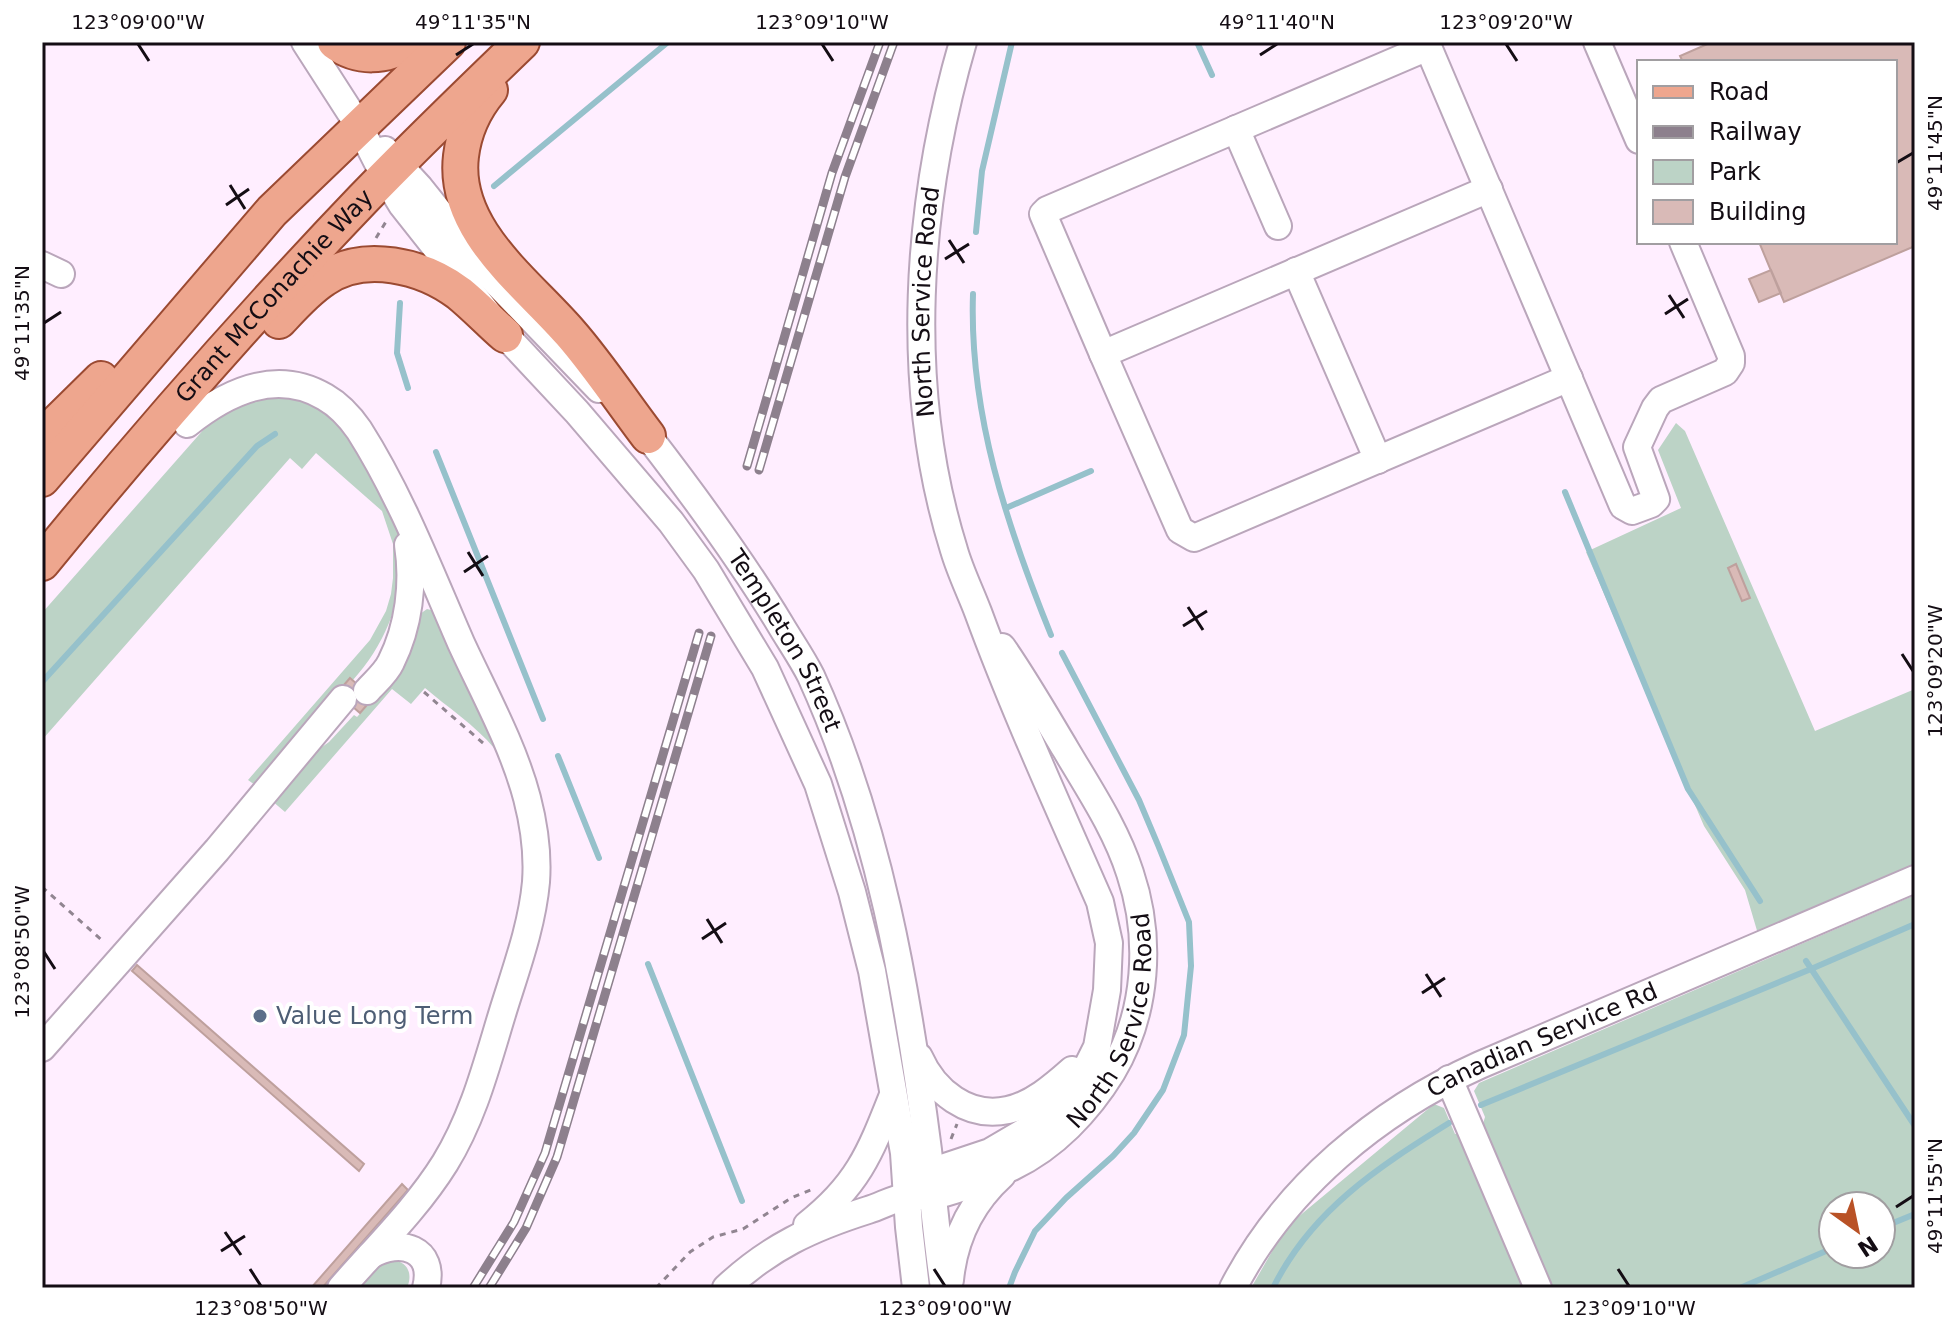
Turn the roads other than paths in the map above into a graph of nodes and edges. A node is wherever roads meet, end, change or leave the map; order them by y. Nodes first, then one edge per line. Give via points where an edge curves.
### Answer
1 (305, 42) edge
2 (335, 42) edge
3 (409, 42) edge
4 (448, 42) edge
5 (522, 42) edge
6 (537, 42) edge
7 (963, 42) edge
8 (1597, 42) edge
9 (1427, 44) edge
10 (359, 126) junction
11 (1236, 129) junction
12 (1637, 135) edge
13 (392, 170) junction
14 (1489, 189) junction
15 (272, 211) junction
16 (1278, 226) dead end
17 (1684, 244) edge
18 (1296, 271) junction
19 (505, 335) junction
20 (1103, 354) junction
21 (1569, 378) junction
22 (187, 424) junction
23 (648, 436) junction
24 (42, 437) edge
25 (1378, 460) junction
26 (42, 479) edge
27 (404, 517) junction
28 (42, 563) edge
29 (42, 571) edge
30 (976, 607) junction
31 (1915, 879) edge
32 (1102, 1020) junction
33 (912, 1042) junction
34 (42, 1048) edge
35 (1449, 1079) junction
36 (893, 1095) junction
37 (1013, 1166) junction
38 (923, 1188) junction
39 (779, 1247) junction
40 (371, 1255) junction
41 (341, 1288) edge
42 (426, 1288) edge
43 (726, 1288) edge
44 (916, 1288) edge
45 (947, 1288) edge
46 (1233, 1288) edge
47 (1538, 1288) edge

1 - 10 street, Templeton Street
2 - 3 main road via 370,55 395,51
4 - 10 main road
5 - 13 main road, Grant McConachie Way
6 - 23 main road via 487,93 473,116 461,151 460,188 480,233 572,335
7 - 30 street, North Service Road via 934,166 922,331 938,492
8 - 12 street
9 - 11 street
9 - 14 street
10 - 13 street, Templeton Street
10 - 15 main road
11 - 16 street
11 - 20 street via 1043,214
13 - 19 street, Templeton Street via 402,205
13 - 23 street, Templeton Street
13 - 28 main road, Grant McConachie Way via 255,316
14 - 18 street
14 - 21 street
15 - 24 main road
15 - 26 main road
17 - 21 street via 1731,363 1725,372 1661,400 1655,408 1637,447 1656,492 1651,504 1632,511 1623,506
18 - 20 street
18 - 25 street
19 - 22 main road via 460,294 430,276 390,265 355,266 327,277 294,305
19 - 36 street, Templeton Street via 671,522 765,668 818,784 837,840 872,971
20 - 25 street via 1180,530 1188,537 1199,537
21 - 25 street
22 - 27 street via 223,398 253,386 285,384 315,392 338,406 359,429
22 - 29 main road via 118,501
23 - 33 street, Templeton Street via 721,531 809,674 874,847
27 - 34 street via 412,571 404,625 392,660 299,752
27 - 40 street via 517,767 533,827 536,881 526,936 465,1125 444,1166
30 - 32 street, North Service Road via 1106,921 1109,964
30 - 37 street, North Service Road via 1109,825 1137,894 1143,940 1139,1003 1118,1062 1073,1122
31 - 35 street, Canadian Service Rd
32 - 33 street via 1093,1045 1072,1071 1009,1110 974,1108 945,1095 930,1079
32 - 38 street, North Service Road via 1097,1047 1083,1075 1038,1124
33 - 38 street, Templeton Street
35 - 46 street, Canadian Service Rd via 1389,1115 1327,1166 1275,1225
35 - 47 street
36 - 38 street, Templeton Street via 904,1153
36 - 39 street via 857,1176 828,1209
37 - 38 street, North Service Road
37 - 45 street via 986,1190 970,1214
38 - 39 street
38 - 44 street, Templeton Street
38 - 45 street, Templeton Street
39 - 43 street
40 - 41 street
40 - 42 street via 384,1247 410,1247 426,1266

